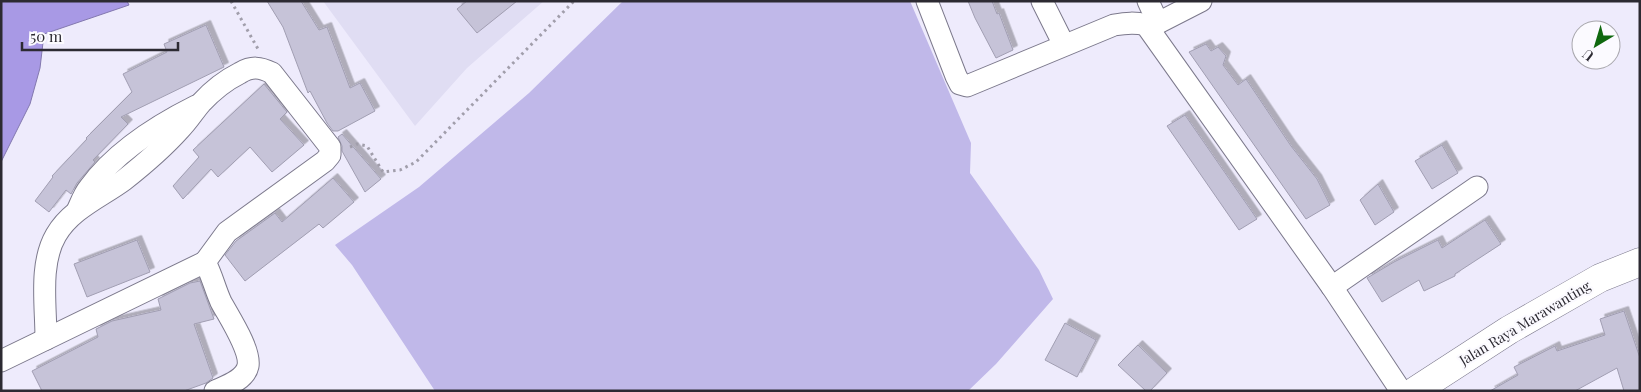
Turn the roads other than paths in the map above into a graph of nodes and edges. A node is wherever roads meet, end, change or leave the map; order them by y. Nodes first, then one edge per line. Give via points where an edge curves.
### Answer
1 (927, 1) edge
2 (1042, 1) edge
3 (1148, 1) edge
4 (1201, 1) edge
5 (1152, 24) junction
6 (1064, 45) junction
7 (1477, 187) dead end
8 (205, 262) junction
9 (1640, 262) edge
10 (1332, 287) junction
11 (46, 339) junction
12 (1, 361) edge
13 (215, 391) edge
14 (1401, 391) edge
15 (1415, 391) edge

1 - 6 street via 956,76 963,85 970,85
2 - 6 street
3 - 5 street
4 - 5 street
5 - 6 street via 1126,22
5 - 10 street
7 - 10 street
8 - 11 street
8 - 11 street via 228,232 330,155 330,147 272,73 262,68 252,68 228,80 202,102 150,159 77,211 57,232 49,248 46,265
8 - 13 street via 248,359 248,367 239,378
9 - 15 street, Jalan Raya Marawanting via 1600,278 1509,330
10 - 14 street
11 - 12 street

